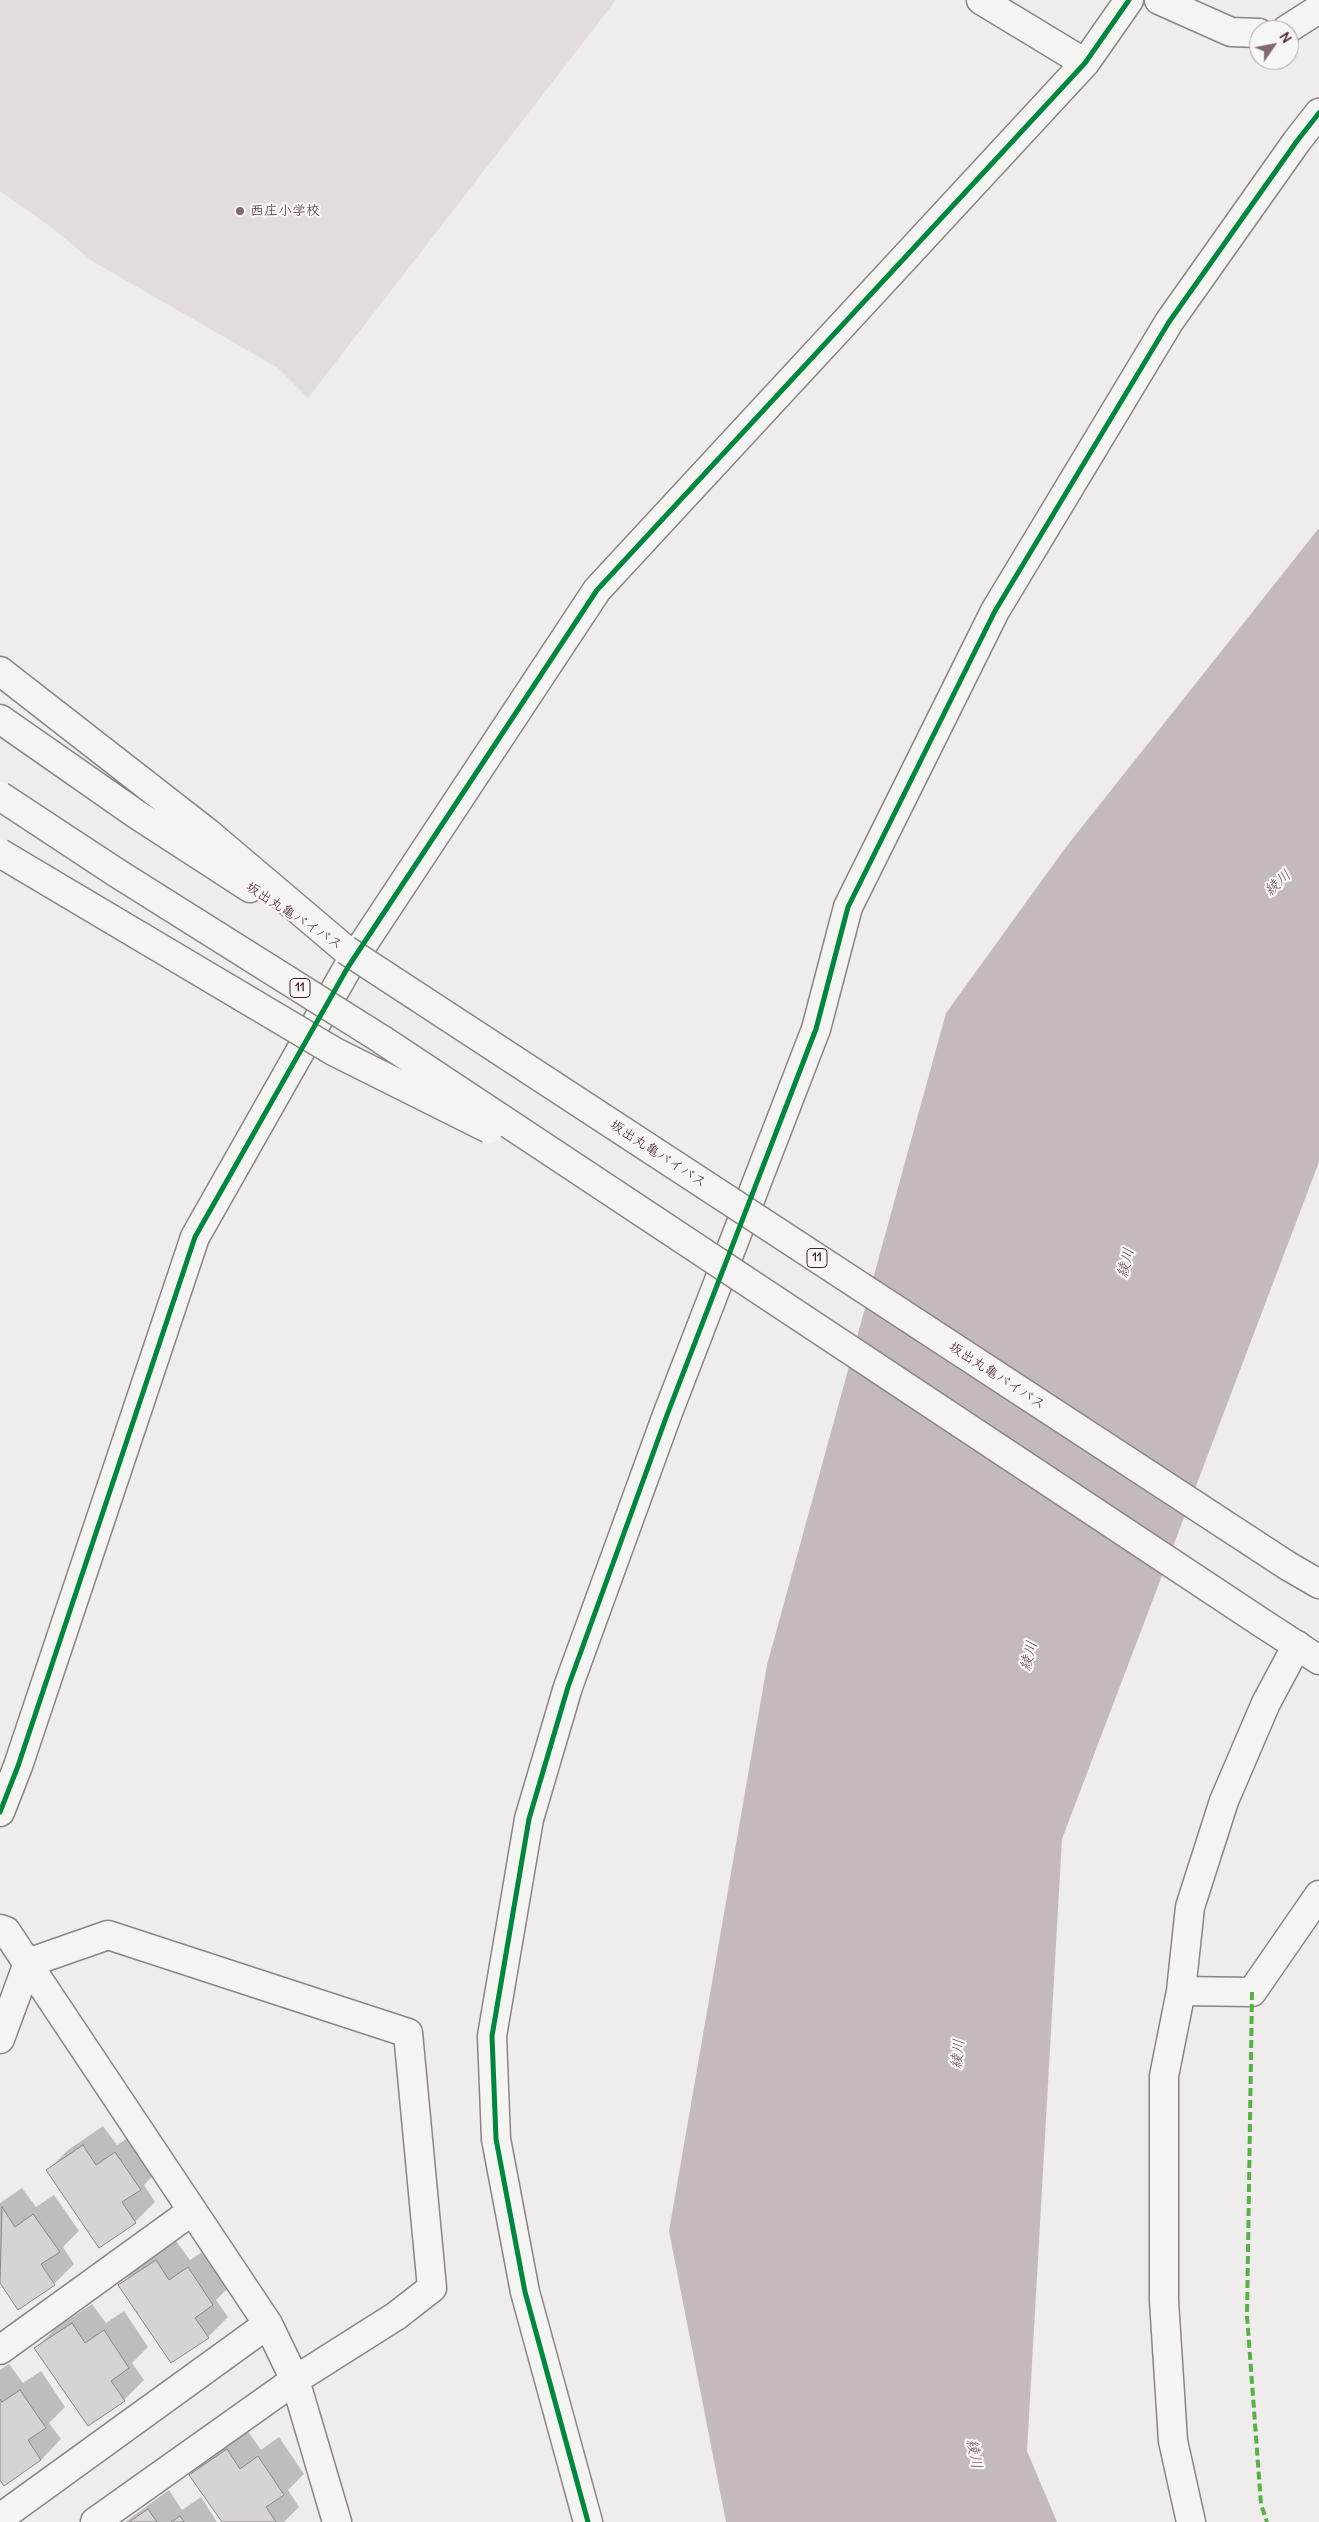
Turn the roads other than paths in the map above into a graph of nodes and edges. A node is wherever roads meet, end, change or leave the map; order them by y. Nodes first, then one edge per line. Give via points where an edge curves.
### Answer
1 (981, 0) edge
2 (1129, 0) edge
3 (1159, 0) edge
4 (1319, 9) edge
5 (1299, 22) edge
6 (1249, 33) edge
7 (1085, 63) junction
8 (1319, 113) edge
9 (0, 671) edge
10 (0, 719) edge
11 (0, 796) edge
12 (0, 853) edge
13 (346, 950) junction
14 (598, 1184) junction
15 (1319, 1584) edge
16 (1297, 1645) junction
17 (1319, 1660) edge
18 (0, 1812) edge
19 (1319, 1895) edge
20 (0, 1929) edge
21 (28, 1963) junction
22 (1181, 1991) junction
23 (0, 2039) edge
24 (192, 2211) junction
25 (268, 2324) junction
26 (0, 2350) edge
27 (295, 2380) junction
28 (0, 2518) edge
29 (335, 2521) edge
30 (96, 2522) edge
31 (588, 2522) edge
32 (1191, 2522) edge

1 - 7 main road
2 - 7 main road
3 - 6 main road via 1231,32
4 - 5 main road
7 - 18 main road via 597,590 348,967 195,1237
8 - 31 main road via 1170,322 995,611 848,908 816,1029 667,1415 568,1687 530,1820 492,2036 496,2139 525,2292
9 - 13 main road via 208,833
10 - 13 main road, 坂出丸亀バイパス / 11 via 136,814
11 - 14 main road, 11, bridge via 381,1039
12 - 14 main road, bridge via 335,1052
13 - 15 main road, 坂出丸亀バイパス / 11, bridge
14 - 16 main road, 11, bridge
16 - 17 main road, 11
16 - 22 main road via 1273,1689 1224,1801 1190,1908
19 - 22 main road via 1252,1992
20 - 21 main road via 6,1932
21 - 23 main road
21 - 24 main road
21 - 27 main road via 108,1934 408,2033 432,2288 396,2316
22 - 32 main road via 1164,2076 1164,2301 1173,2441
24 - 25 main road
24 - 26 main road
25 - 27 main road
25 - 28 main road
27 - 29 main road
27 - 30 main road

